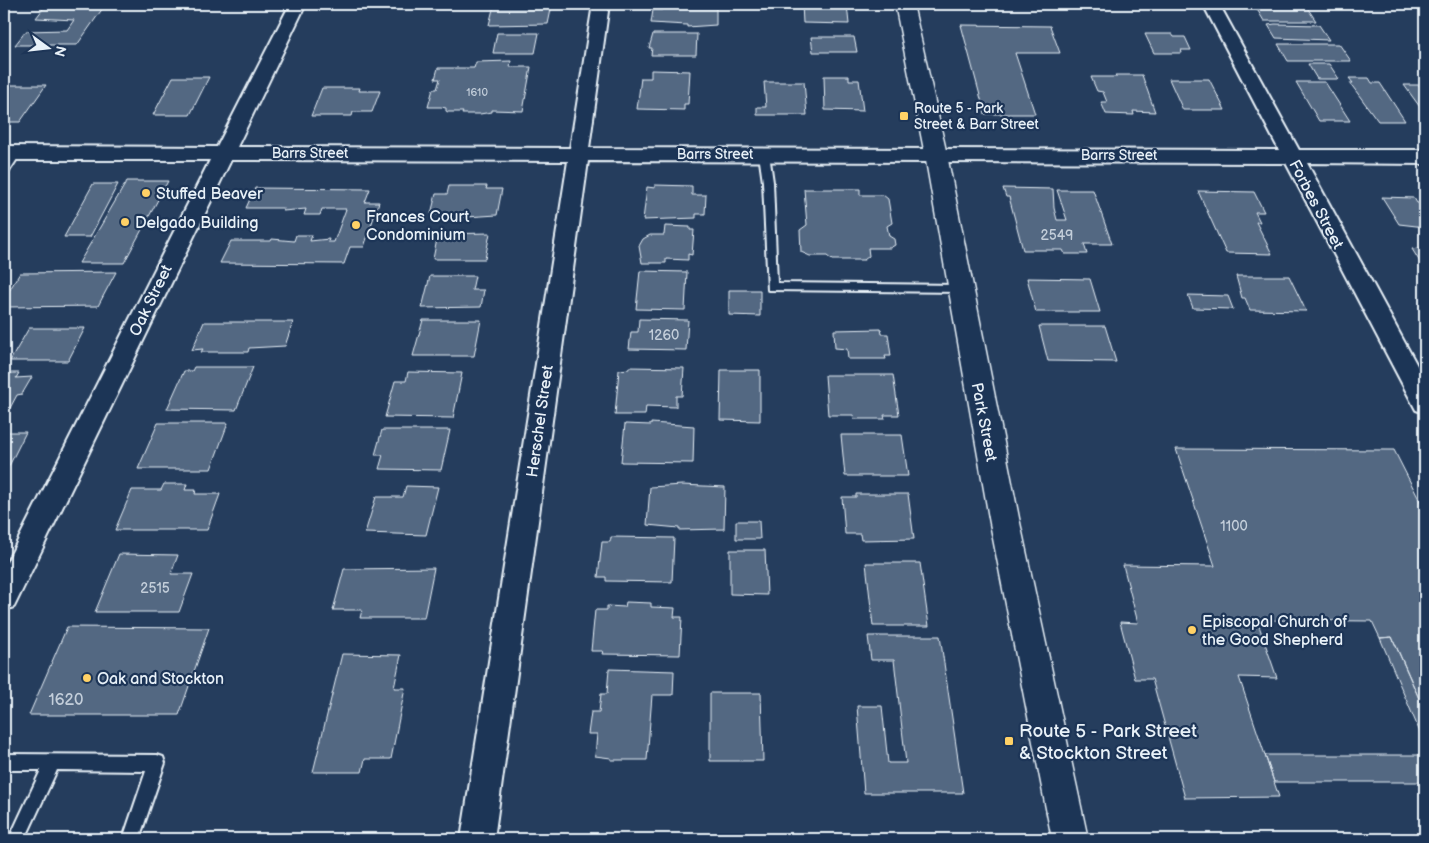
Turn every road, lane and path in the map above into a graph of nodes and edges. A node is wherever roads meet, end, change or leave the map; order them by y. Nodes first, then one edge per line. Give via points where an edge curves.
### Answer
1 (298, 4) edge
2 (601, 4) edge
3 (904, 4) edge
4 (1211, 4) edge
5 (10, 153) edge
6 (223, 153) junction
7 (579, 154) junction
8 (764, 154) junction
9 (936, 154) junction
10 (1292, 156) junction
11 (1425, 157) edge
12 (4, 171) edge
13 (960, 288) junction
14 (1425, 402) edge
15 (4, 598) edge
16 (4, 762) edge
17 (53, 762) junction
18 (17, 839) edge
19 (130, 839) edge
20 (477, 839) edge
21 (1070, 839) edge

1 - 6 street, Oak Street
2 - 7 street, Herschel Street
3 - 9 street, Park Street
4 - 10 street, Forbes Street
5 - 6 street, Barrs Street
5 - 12 lane
6 - 7 street, Barrs Street
6 - 15 street, Oak Street
7 - 8 street, Barrs Street
7 - 20 street, Herschel Street
8 - 9 street, Barrs Street
8 - 13 lane via 772,287
9 - 10 street, Barrs Street
9 - 13 street, Park Street
10 - 11 street, Barrs Street
10 - 14 street, Forbes Street
13 - 21 street, Park Street
16 - 17 lane
17 - 18 lane
17 - 19 lane via 157,763

